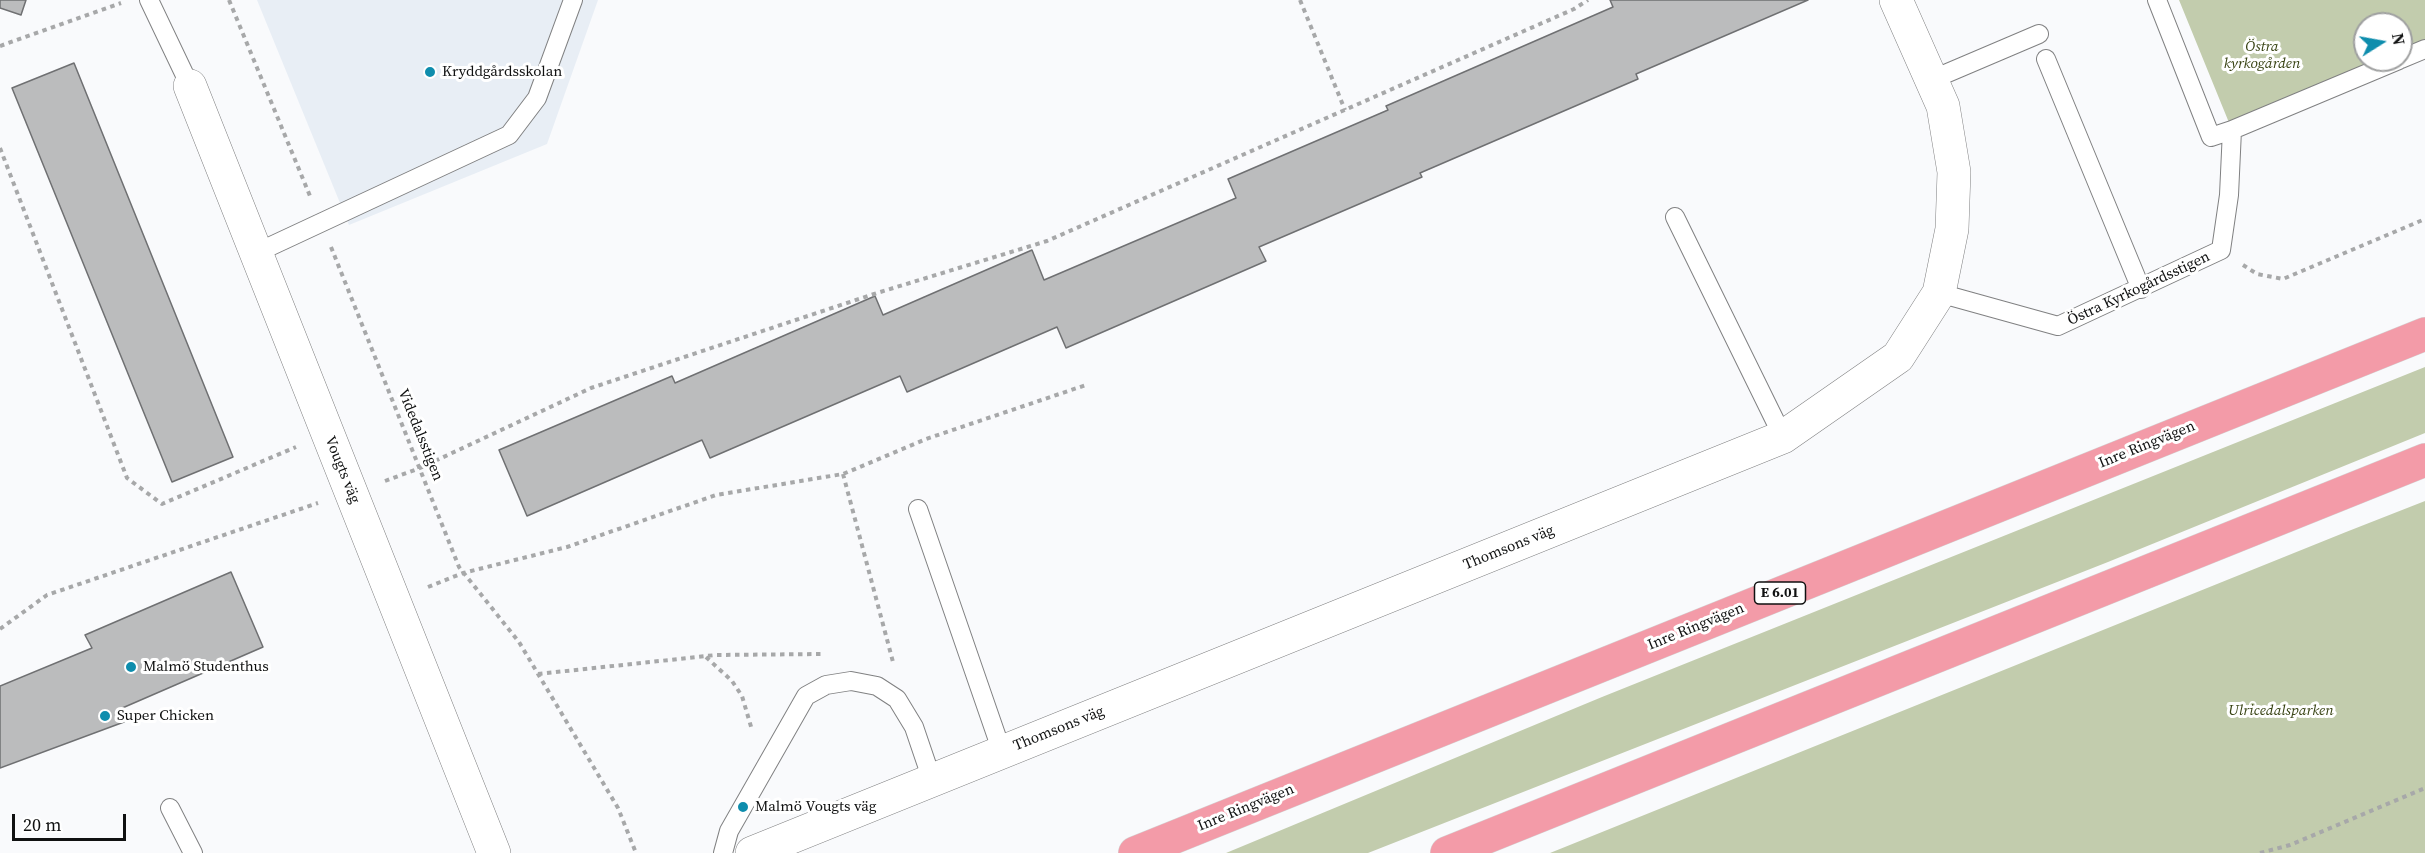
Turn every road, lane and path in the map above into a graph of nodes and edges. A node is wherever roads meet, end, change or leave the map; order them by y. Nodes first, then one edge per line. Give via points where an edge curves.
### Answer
1 (129, 0) edge
2 (149, 0) edge
3 (229, 0) edge
4 (573, 0) edge
5 (1300, 0) edge
6 (1588, 0) edge
7 (1896, 0) edge
8 (2157, 0) edge
9 (2039, 34) dead end
10 (0, 46) edge
11 (2046, 59) dead end
12 (2371, 72) edge
13 (1931, 80) junction
14 (190, 86) joint
15 (1345, 110) junction
16 (2232, 130) junction
17 (0, 148) edge
18 (1675, 217) dead end
19 (2425, 219) edge
20 (321, 223) junction
21 (2221, 250) junction
22 (256, 254) junction
23 (2141, 289) junction
24 (1939, 293) junction
25 (2425, 334) edge
26 (1086, 385) dead end
27 (327, 433) junction
28 (1783, 437) junction
29 (2425, 460) edge
30 (420, 468) junction
31 (843, 474) junction
32 (351, 492) junction
33 (918, 509) dead end
34 (463, 573) junction
35 (0, 629) edge
36 (827, 654) dead end
37 (706, 656) junction
38 (895, 669) dead end
39 (538, 674) junction
40 (752, 730) dead end
41 (1002, 752) junction
42 (932, 780) junction
43 (2425, 788) edge
44 (170, 808) dead end
45 (193, 853) edge
46 (494, 853) edge
47 (636, 853) edge
48 (723, 853) edge
49 (752, 853) edge
50 (1135, 853) edge
51 (1447, 853) edge
52 (2260, 853) edge

1 - 10 path
2 - 14 lane
3 - 20 path, Videdalsstigen
4 - 20 lane via 537,98 509,135
5 - 15 path
6 - 15 path
7 - 13 street, Thomsons väg
8 - 16 lane via 2211,137
9 - 13 lane
11 - 23 lane
12 - 16 lane
13 - 24 street, Thomsons väg via 1943,106 1954,172 1952,229
14 - 22 street, Vougts väg
15 - 30 path via 1047,240 877,292 591,388
16 - 21 lane, Östra Kyrkogårdsstigen
17 - 27 path via 127,478 162,504
18 - 28 lane
19 - 21 path via 2283,279 2257,274
20 - 22 lane
20 - 30 path, Videdalsstigen
21 - 23 lane, Östra Kyrkogårdsstigen
22 - 27 street, Vougts väg
23 - 24 lane, Östra Kyrkogårdsstigen via 2058,326
24 - 28 street, Thomsons väg via 1898,357
25 - 50 highway, Inre Ringvägen / E 6.01
26 - 31 path via 926,439
27 - 32 street, Vougts väg
28 - 41 street, Thomsons väg
29 - 51 highway
30 - 34 path, Videdalsstigen
31 - 34 path via 716,495 567,547
31 - 38 path
32 - 35 path via 47,595
32 - 46 street, Vougts väg
33 - 41 lane
34 - 39 path, Videdalsstigen via 519,642
36 - 37 path
37 - 39 path
37 - 40 path via 742,696
39 - 47 path, Videdalsstigen via 618,808
41 - 42 street, Thomsons väg
42 - 48 lane via 914,727 897,699 877,686 851,681 826,685 806,696 729,831
42 - 49 street, Thomsons väg
43 - 52 path via 2290,845
44 - 45 lane

